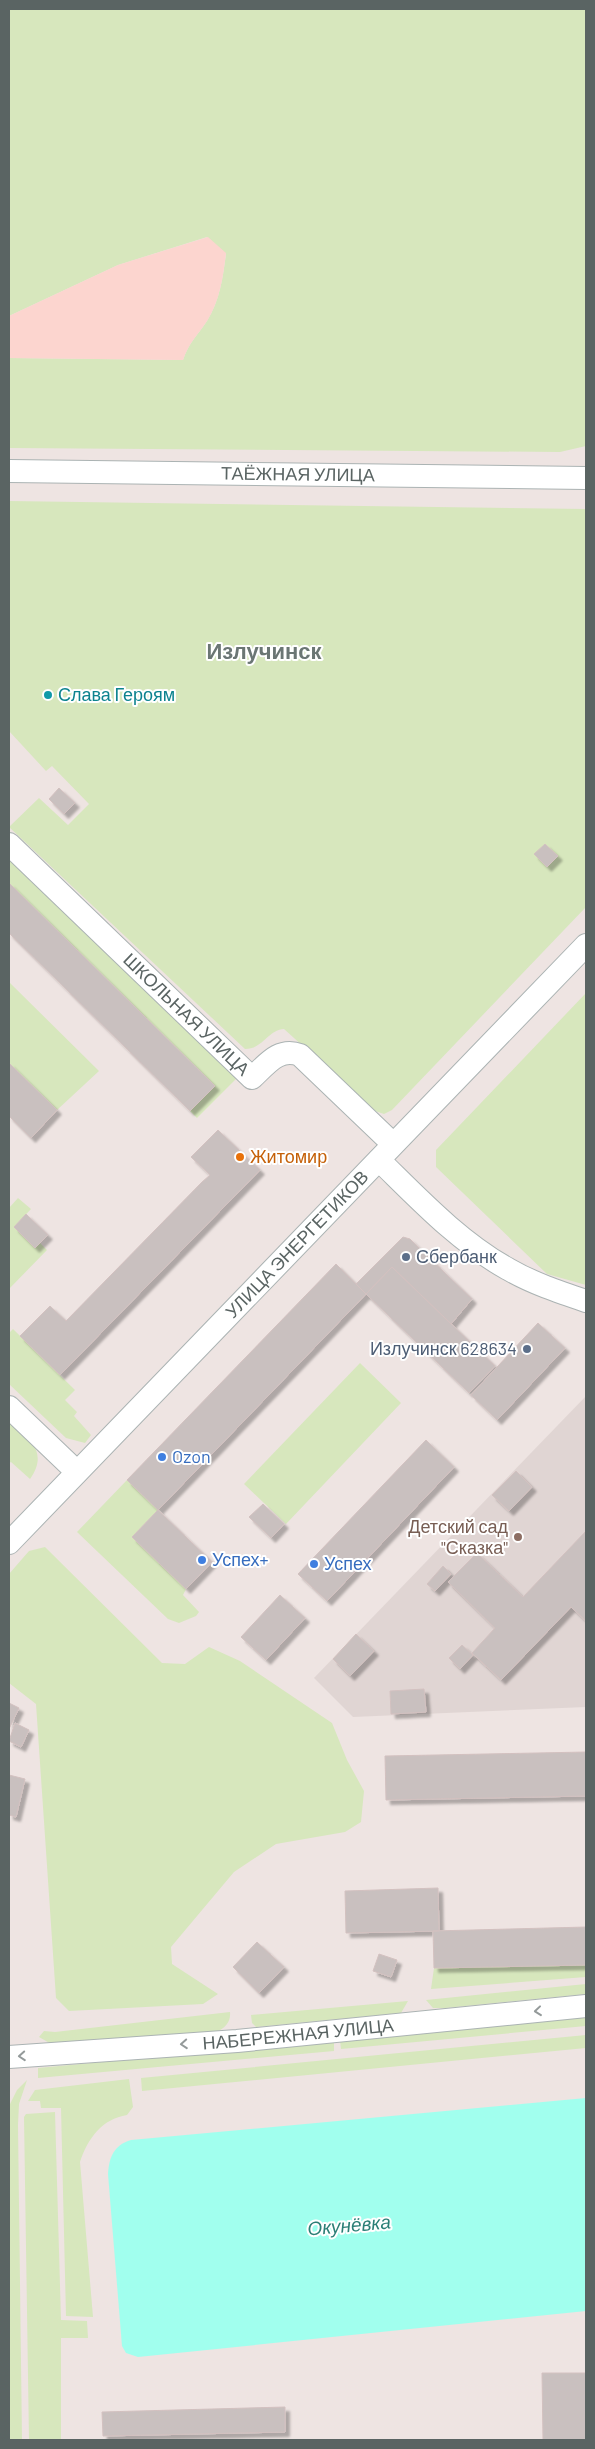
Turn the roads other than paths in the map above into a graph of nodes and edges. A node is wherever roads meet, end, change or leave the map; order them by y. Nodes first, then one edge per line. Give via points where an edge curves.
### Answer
1 (9, 471) edge
2 (586, 478) edge
3 (9, 844) edge
4 (586, 945) edge
5 (386, 1152) junction
6 (586, 1301) edge
7 (9, 1407) edge
8 (77, 1472) junction
9 (9, 1543) edge
10 (586, 2006) edge
11 (9, 2057) edge

1 - 2 street, ТАЁЖНАЯ УЛИЦА
3 - 5 street, ШКОЛЬНАЯ УЛИЦА via 252,1078 279,1054 292,1052 300,1055
4 - 5 street, УЛИЦА ЭНЕРГЕТИКОВ
5 - 6 street, ШКОЛЬНАЯ УЛИЦА via 452,1228 506,1268
5 - 8 street, УЛИЦА ЭНЕРГЕТИКОВ
7 - 8 street
8 - 9 street, УЛИЦА ЭНЕРГЕТИКОВ
10 -> 11 street, НАБЕРЕЖНАЯ УЛИЦА via 237,2041

